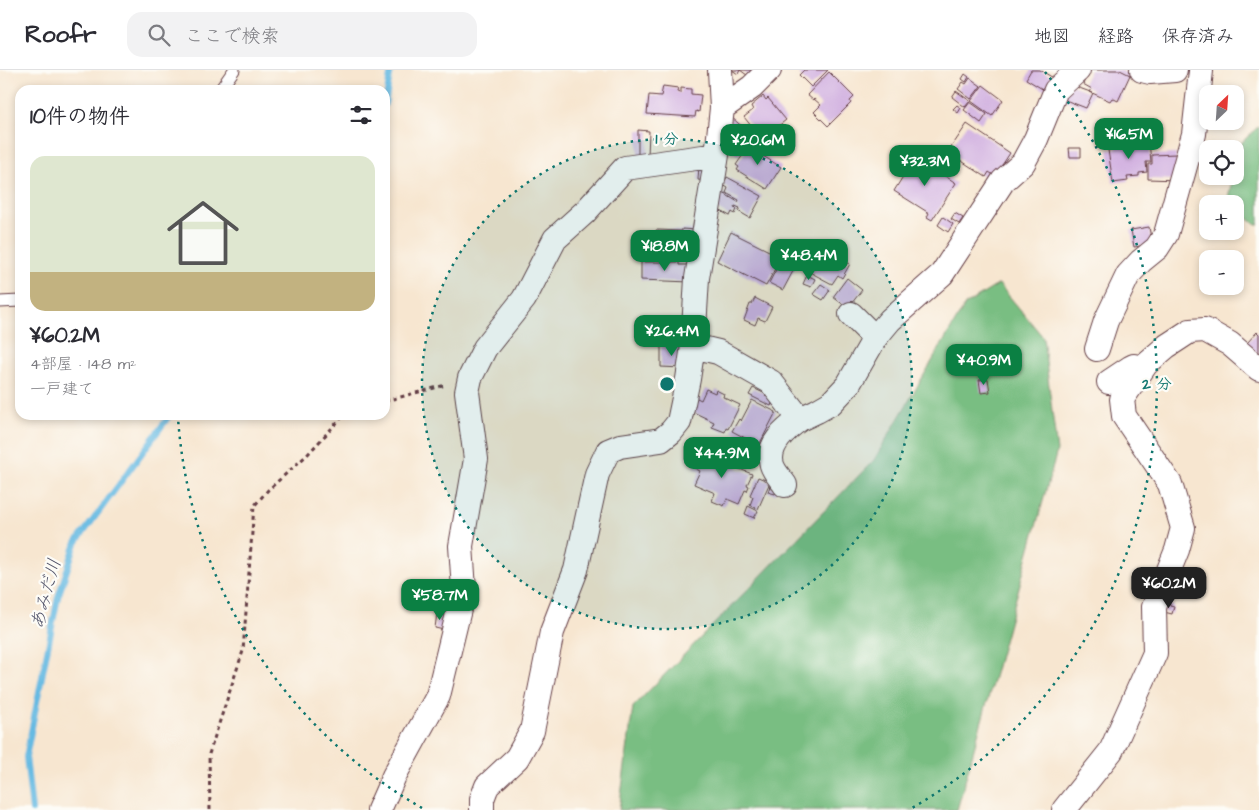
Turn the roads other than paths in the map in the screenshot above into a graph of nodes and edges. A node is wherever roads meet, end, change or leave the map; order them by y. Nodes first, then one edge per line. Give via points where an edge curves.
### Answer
1 (234, 70) edge
2 (720, 70) edge
3 (769, 70) edge
4 (1078, 70) edge
5 (1142, 70) edge
6 (1175, 70) edge
7 (1196, 70) edge
8 (224, 85) edge
9 (722, 108) junction
10 (717, 155) junction
11 (15, 301) edge
12 (0, 302) edge
13 (851, 314) dead end
14 (875, 338) junction
15 (693, 346) junction
16 (1097, 349) dead end
17 (1142, 369) junction
18 (1259, 369) edge
19 (1109, 382) dead end
20 (800, 419) junction
21 (785, 485) dead end
22 (379, 810) edge
23 (482, 810) edge
24 (1064, 810) edge

1 - 8 lane
2 - 9 street
3 - 9 street via 752,87
4 - 14 street via 1056,90 1023,163 1003,182 942,274 890,320
5 - 6 street
7 - 16 street via 1194,134 1166,234 1157,248 1128,274
9 - 10 street
10 - 15 street via 697,278
10 - 22 street via 625,168 586,212 555,239 524,299 485,348 470,378 467,392 476,459 461,546 464,590 438,696
11 - 12 lane
13 - 14 street
14 - 20 street via 848,385 831,403
15 - 20 street via 718,352 770,382
15 - 23 street via 678,422 671,432 661,440 608,451 597,474 576,570 552,632 532,731 517,758 487,786
17 - 18 street via 1167,346 1190,331 1205,330 1230,344
17 - 19 street via 1134,366
17 - 24 street via 1122,399 1124,416 1170,484 1183,528 1154,607 1155,653 1111,751
20 - 21 street via 787,428 774,446 772,465

